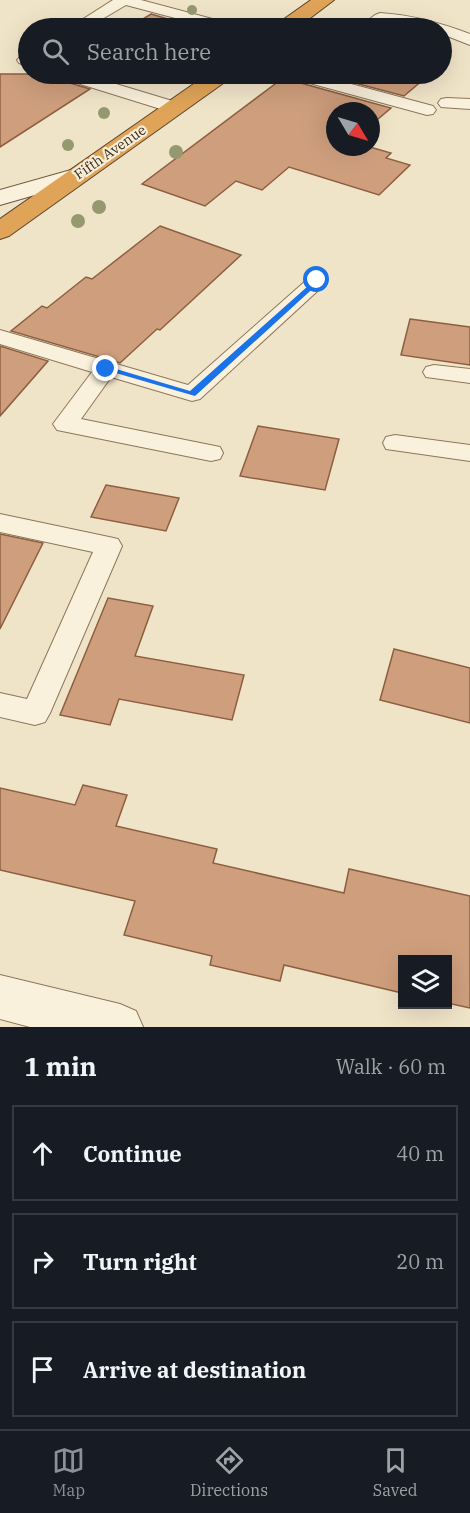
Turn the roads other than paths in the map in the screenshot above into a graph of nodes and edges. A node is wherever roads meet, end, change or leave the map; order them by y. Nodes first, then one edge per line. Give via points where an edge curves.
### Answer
1 (324, 0) edge
2 (94, 18) edge
3 (192, 18) edge
4 (298, 18) edge
5 (452, 33) edge
6 (470, 40) edge
7 (100, 84) edge
8 (206, 84) edge
9 (341, 84) edge
10 (374, 84) edge
11 (447, 103) dead end
12 (470, 104) edge
13 (173, 107) junction
14 (78, 175) junction
15 (0, 198) edge
16 (0, 231) edge
17 (317, 280) dead end
18 (0, 337) edge
19 (106, 369) junction
20 (434, 372) dead end
21 (470, 376) edge
22 (395, 443) dead end
23 (211, 453) dead end
24 (470, 453) edge
25 (0, 523) edge
26 (0, 705) edge
27 (0, 997) edge
28 (120, 1027) edge

1 - 4 highway
2 - 3 lane via 124,0
5 - 6 lane
7 - 13 lane
8 - 13 highway, Fifth Avenue
9 - 10 lane via 424,103
11 - 12 lane
13 - 14 highway, Fifth Avenue
14 - 15 main road
14 - 16 highway, Fifth Avenue
17 - 19 lane via 192,394
18 - 19 lane
19 - 23 lane via 65,424
20 - 21 lane
22 - 24 lane
25 - 26 lane via 110,546 35,712
27 - 28 main road

